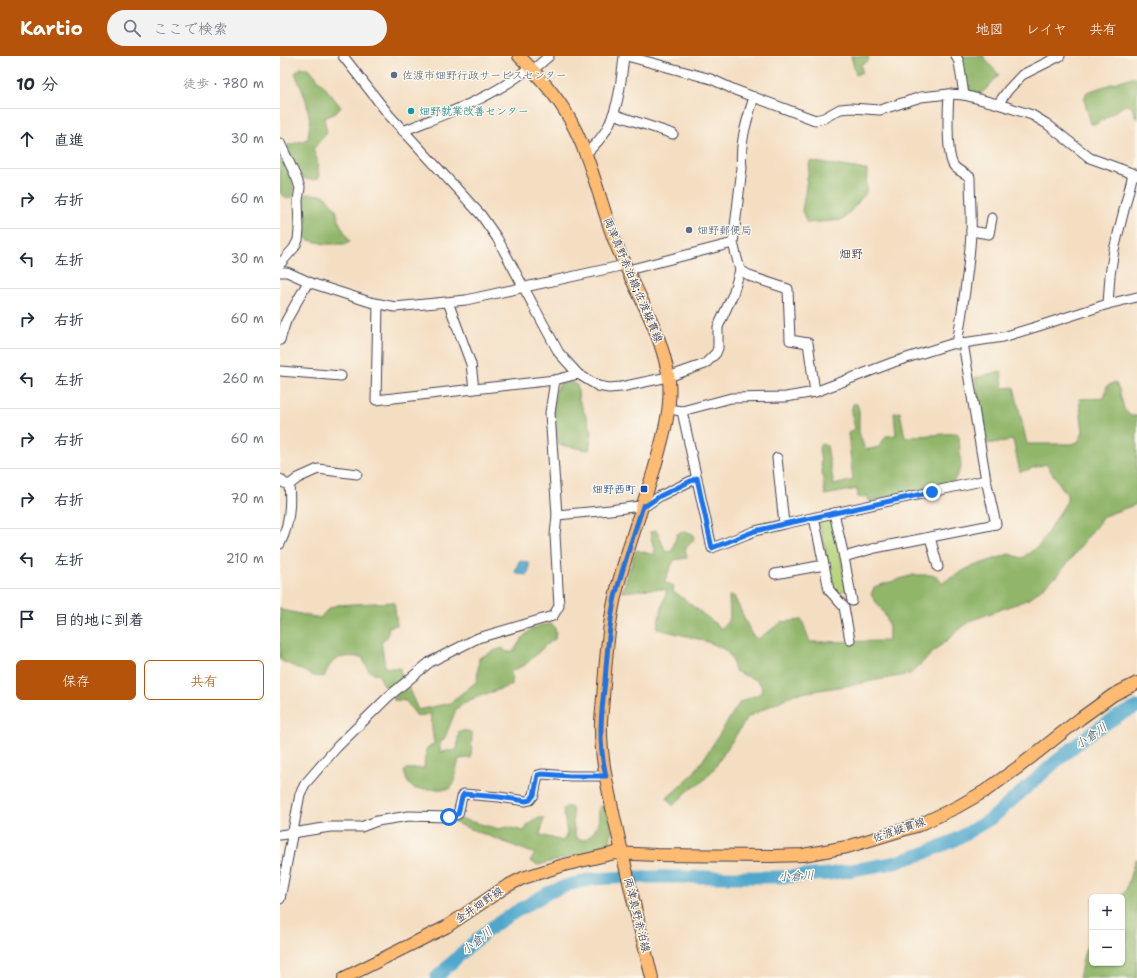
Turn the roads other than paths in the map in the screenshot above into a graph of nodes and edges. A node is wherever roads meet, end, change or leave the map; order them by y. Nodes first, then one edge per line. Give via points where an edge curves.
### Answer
1 (343, 56) edge
2 (519, 56) edge
3 (549, 56) edge
4 (626, 56) edge
5 (956, 56) edge
6 (1060, 56) edge
7 (532, 69) junction
8 (949, 94) junction
9 (964, 95) junction
10 (754, 97) junction
11 (998, 104) junction
12 (613, 114) junction
13 (403, 131) junction
14 (673, 134) dead end
15 (280, 143) edge
16 (586, 154) junction
17 (1135, 174) edge
18 (992, 218) dead end
19 (971, 231) junction
20 (733, 243) junction
21 (280, 264) edge
22 (626, 267) junction
23 (740, 270) junction
24 (280, 272) edge
25 (308, 282) junction
26 (524, 287) junction
27 (1137, 297) edge
28 (448, 302) junction
29 (378, 304) junction
30 (1108, 304) junction
31 (280, 340) edge
32 (960, 344) junction
33 (280, 371) edge
34 (578, 374) junction
35 (341, 376) dead end
36 (668, 377) junction
37 (555, 380) junction
38 (474, 389) junction
39 (815, 392) junction
40 (669, 409) junction
41 (682, 411) junction
42 (777, 458) dead end
43 (356, 474) dead end
44 (697, 478) junction
45 (280, 479) edge
46 (986, 480) junction
47 (289, 485) junction
48 (643, 506) junction
49 (834, 513) junction
50 (557, 515) junction
51 (814, 518) junction
52 (784, 524) junction
53 (930, 537) junction
54 (280, 544) edge
55 (844, 557) junction
56 (824, 565) junction
57 (938, 567) dead end
58 (775, 574) dead end
59 (852, 601) dead end
60 (850, 640) dead end
61 (1137, 683) edge
62 (606, 776) junction
63 (293, 833) junction
64 (280, 835) edge
65 (622, 856) junction
66 (280, 900) edge
67 (344, 978) edge
68 (652, 978) edge

1 - 13 street
2 - 7 main road, 両津真野赤泊線;佐渡縦貫線
3 - 7 street
4 - 10 street via 711,79
4 - 12 street
5 - 9 street
6 - 11 street via 1022,76
7 - 13 street via 488,96
7 - 16 main road, 両津真野赤泊線;佐渡縦貫線 via 564,109
8 - 9 street
8 - 10 street via 921,97 880,110 840,109 815,120
8 - 19 street via 950,156 954,166 970,177
9 - 11 street
10 - 20 street via 743,137
11 - 17 street via 1032,115 1090,158
12 - 14 street
12 - 16 street via 599,140
13 - 26 street via 481,215
15 - 21 street via 300,188 298,240
16 - 22 main road, 両津真野赤泊線;佐渡縦貫線
17 - 30 street via 1113,256
18 - 19 street via 989,234
19 - 32 street
20 - 22 street
20 - 23 street
22 - 26 street
22 - 36 main road, 両津真野赤泊線;佐渡縦貫線 via 658,335
23 - 36 street via 733,294 718,327 716,353 705,364
23 - 39 street via 752,277 788,289 790,340 808,343
24 - 25 street via 287,272
25 - 29 street
25 - 31 street via 286,321
26 - 28 street
26 - 34 street via 559,353
27 - 30 street
28 - 29 street via 394,307
28 - 38 street via 471,364
29 - 38 street via 376,400
30 - 32 street via 1003,337
32 - 39 street via 951,344 894,362
32 - 46 street
33 - 35 street
34 - 36 street via 598,386 609,388
34 - 37 street
36 - 40 main road, 両津真野赤泊線;佐渡縦貫線
37 - 38 street
37 - 50 street via 550,413
39 - 41 street via 786,397 731,398
40 - 41 street
40 - 48 main road, 両津真野赤泊線;佐渡縦貫線
41 - 44 street
42 - 52 street
43 - 47 street via 318,469
44 - 48 street
44 - 52 street via 712,548 755,531
45 - 47 street
46 - 49 street
46 - 53 street via 996,524
47 - 54 street via 290,507 286,533
48 - 50 street
48 - 62 main road, 両津真野赤泊線;佐渡縦貫線 via 620,577 610,628 601,721 601,751
49 - 51 street
49 - 55 street
50 - 63 street via 554,535 559,606 553,616 484,636 430,662 414,675 337,747 305,784 300,794
51 - 52 street
51 - 56 street
53 - 55 street
53 - 57 street
55 - 59 street
56 - 58 street
56 - 60 street via 829,590 844,607
61 - 65 main road, 佐渡縦貫線 via 1113,695 985,791 919,825 847,847 803,855
62 - 63 street via 542,774 538,775 534,795 526,801 464,794 458,814 455,816 409,816 377,821 361,827 330,827
62 - 65 main road, 両津真野赤泊線;佐渡縦貫線
63 - 64 street
63 - 66 street
65 - 67 main road, 金井畑野線 via 615,852 523,878 446,927
65 - 68 main road, 両津真野赤泊線

